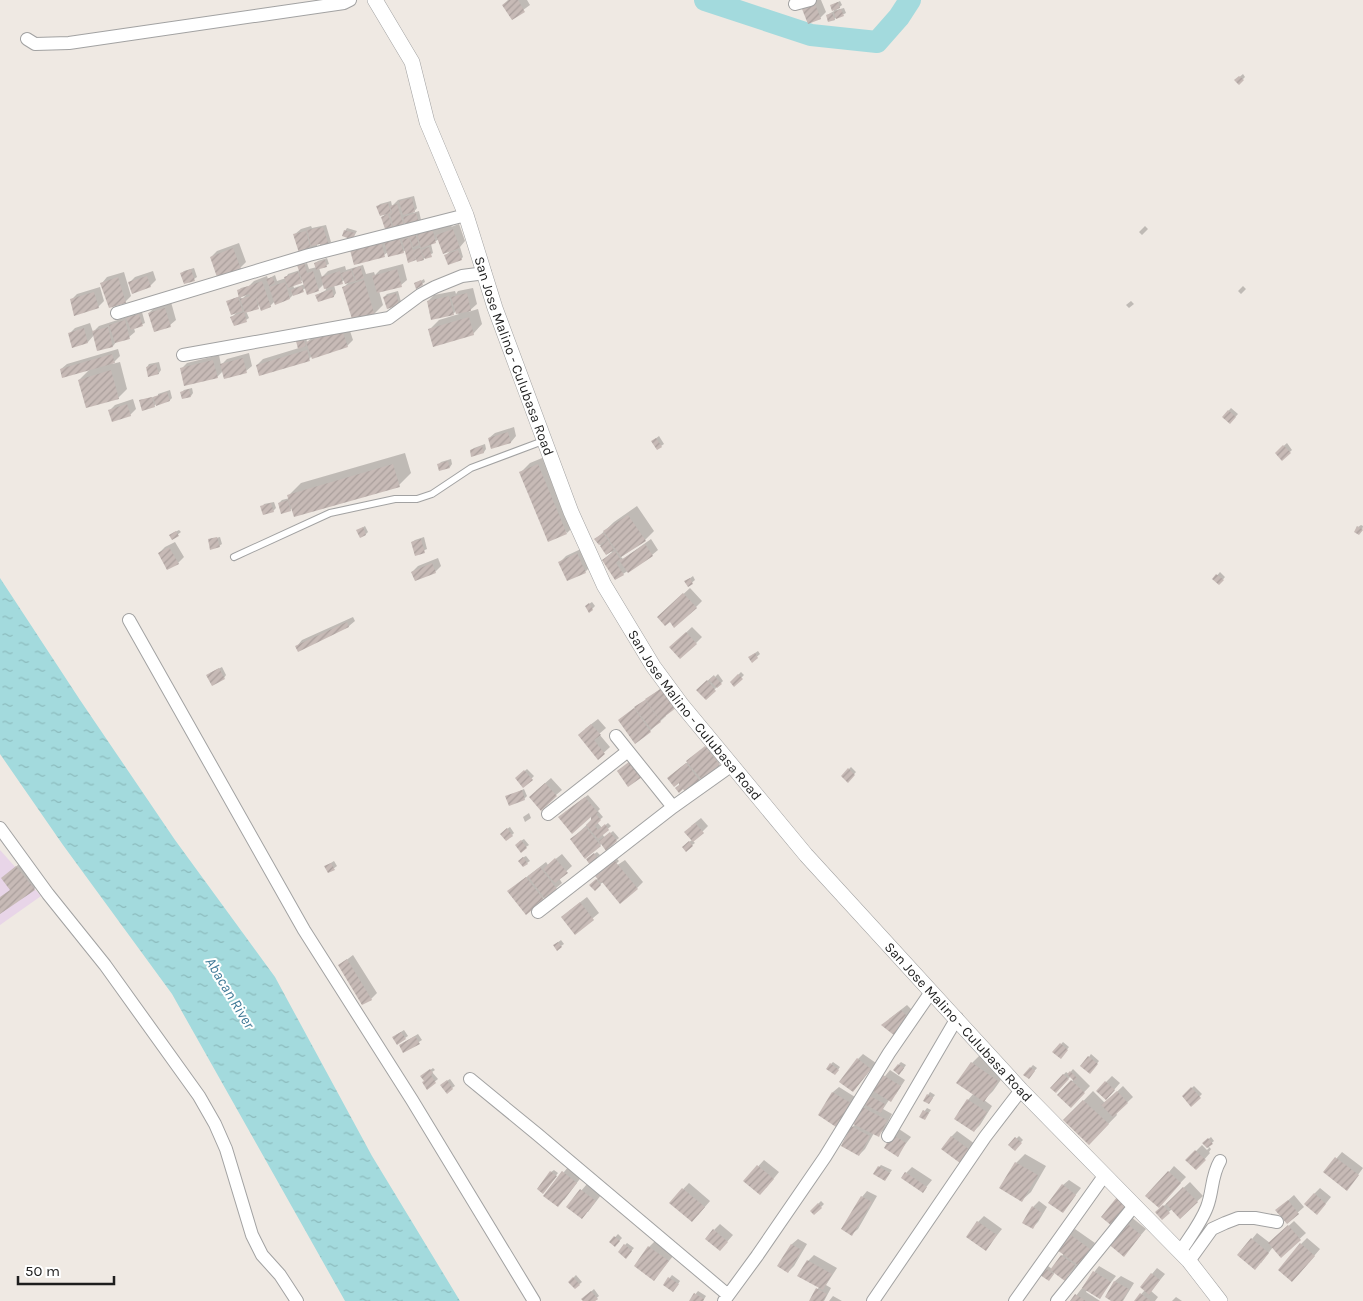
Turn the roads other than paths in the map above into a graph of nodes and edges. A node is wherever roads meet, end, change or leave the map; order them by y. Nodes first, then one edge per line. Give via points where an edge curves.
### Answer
1 (350, 0) edge
2 (375, 0) edge
3 (810, 0) edge
4 (795, 4) dead end
5 (27, 39) dead end
6 (466, 215) junction
7 (485, 273) junction
8 (117, 313) dead end
9 (183, 355) dead end
10 (545, 440) junction
11 (234, 557) dead end
12 (129, 620) dead end
13 (616, 736) dead end
14 (628, 751) junction
15 (732, 765) junction
16 (673, 807) junction
17 (548, 814) dead end
18 (0, 828) edge
19 (538, 912) dead end
20 (931, 992) junction
21 (957, 1018) junction
22 (470, 1079) dead end
23 (1021, 1090) junction
24 (888, 1136) dead end
25 (1220, 1162) dead end
26 (1104, 1176) junction
27 (1134, 1206) junction
28 (1278, 1222) dead end
29 (1184, 1257) junction
30 (726, 1298) edge
31 (297, 1301) edge
32 (534, 1301) edge
33 (872, 1301) edge
34 (1015, 1301) edge
35 (1057, 1301) edge
36 (1220, 1301) edge

1 - 5 street via 69,43 35,44
2 - 6 street, San Jose Malino - Culubasa Road via 412,62 427,122
3 - 4 street
6 - 7 street, San Jose Malino - Culubasa Road
6 - 8 street via 309,255
7 - 9 street via 462,276 435,287 389,318
7 - 10 street, San Jose Malino - Culubasa Road
10 - 11 lane via 470,468 432,494 330,513
10 - 15 street, San Jose Malino - Culubasa Road via 571,512 604,585 653,666
12 - 32 street via 304,930
13 - 14 street
14 - 16 street
14 - 17 street
15 - 16 street
15 - 20 street, San Jose Malino - Culubasa Road via 806,855
16 - 19 street
18 - 31 street via 105,965 199,1096 226,1149 252,1235 262,1255
20 - 21 street, San Jose Malino - Culubasa Road
20 - 30 street via 825,1157
21 - 23 street, San Jose Malino - Culubasa Road
21 - 24 street
22 - 30 street
23 - 26 street, San Jose Malino - Culubasa Road
23 - 33 street via 985,1136
25 - 29 street via 1214,1170 1206,1209
26 - 27 street, San Jose Malino - Culubasa Road
26 - 34 street
27 - 29 street, San Jose Malino - Culubasa Road
27 - 35 street
28 - 29 street via 1238,1218 1212,1229
29 - 36 street, San Jose Malino - Culubasa Road

